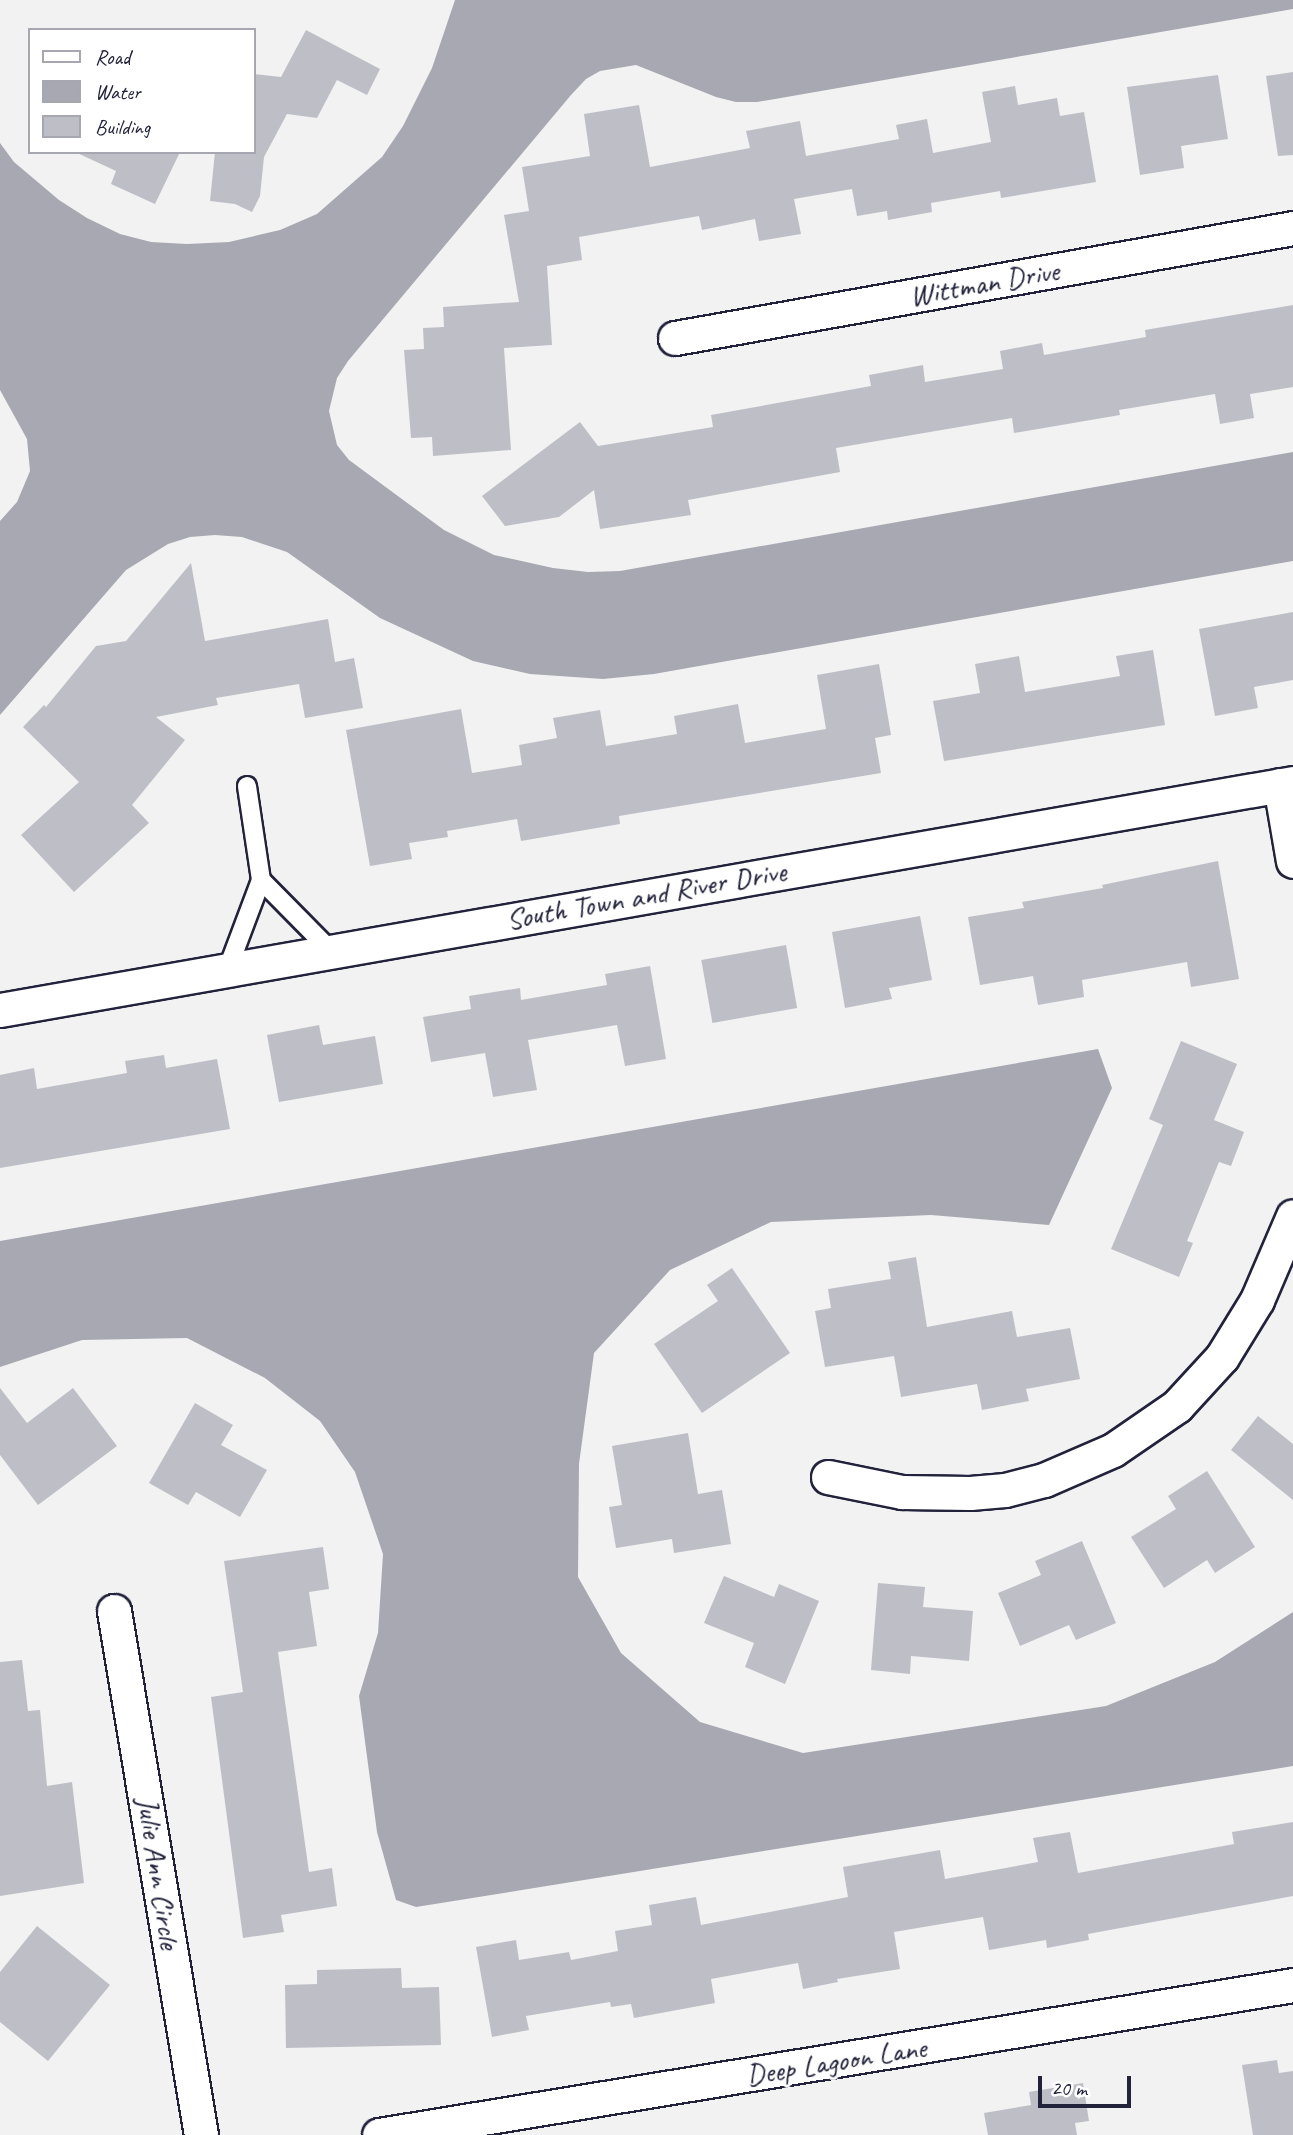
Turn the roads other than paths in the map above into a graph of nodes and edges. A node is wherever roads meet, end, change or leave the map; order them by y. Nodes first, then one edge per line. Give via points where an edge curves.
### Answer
1 (1293, 228) edge
2 (675, 338) dead end
3 (1286, 784) edge
4 (247, 786) dead end
5 (1293, 861) edge
6 (261, 880) junction
7 (330, 950) junction
8 (228, 968) junction
9 (0, 1010) edge
10 (1293, 1216) edge
11 (828, 1477) dead end
12 (114, 1611) dead end
13 (1293, 1985) edge
14 (201, 2135) edge
15 (379, 2135) edge

1 - 2 street, Wittman Drive
3 - 5 street
3 - 7 street, South Town and River Drive
4 - 6 lane
6 - 7 lane
6 - 8 lane
7 - 8 street, South Town and River Drive
8 - 9 street, South Town and River Drive
10 - 11 street via 1257,1300 1222,1357 1177,1406 1113,1450 1044,1480 981,1492 902,1492
12 - 14 street, Julie Ann Circle
13 - 15 street, Deep Lagoon Lane

